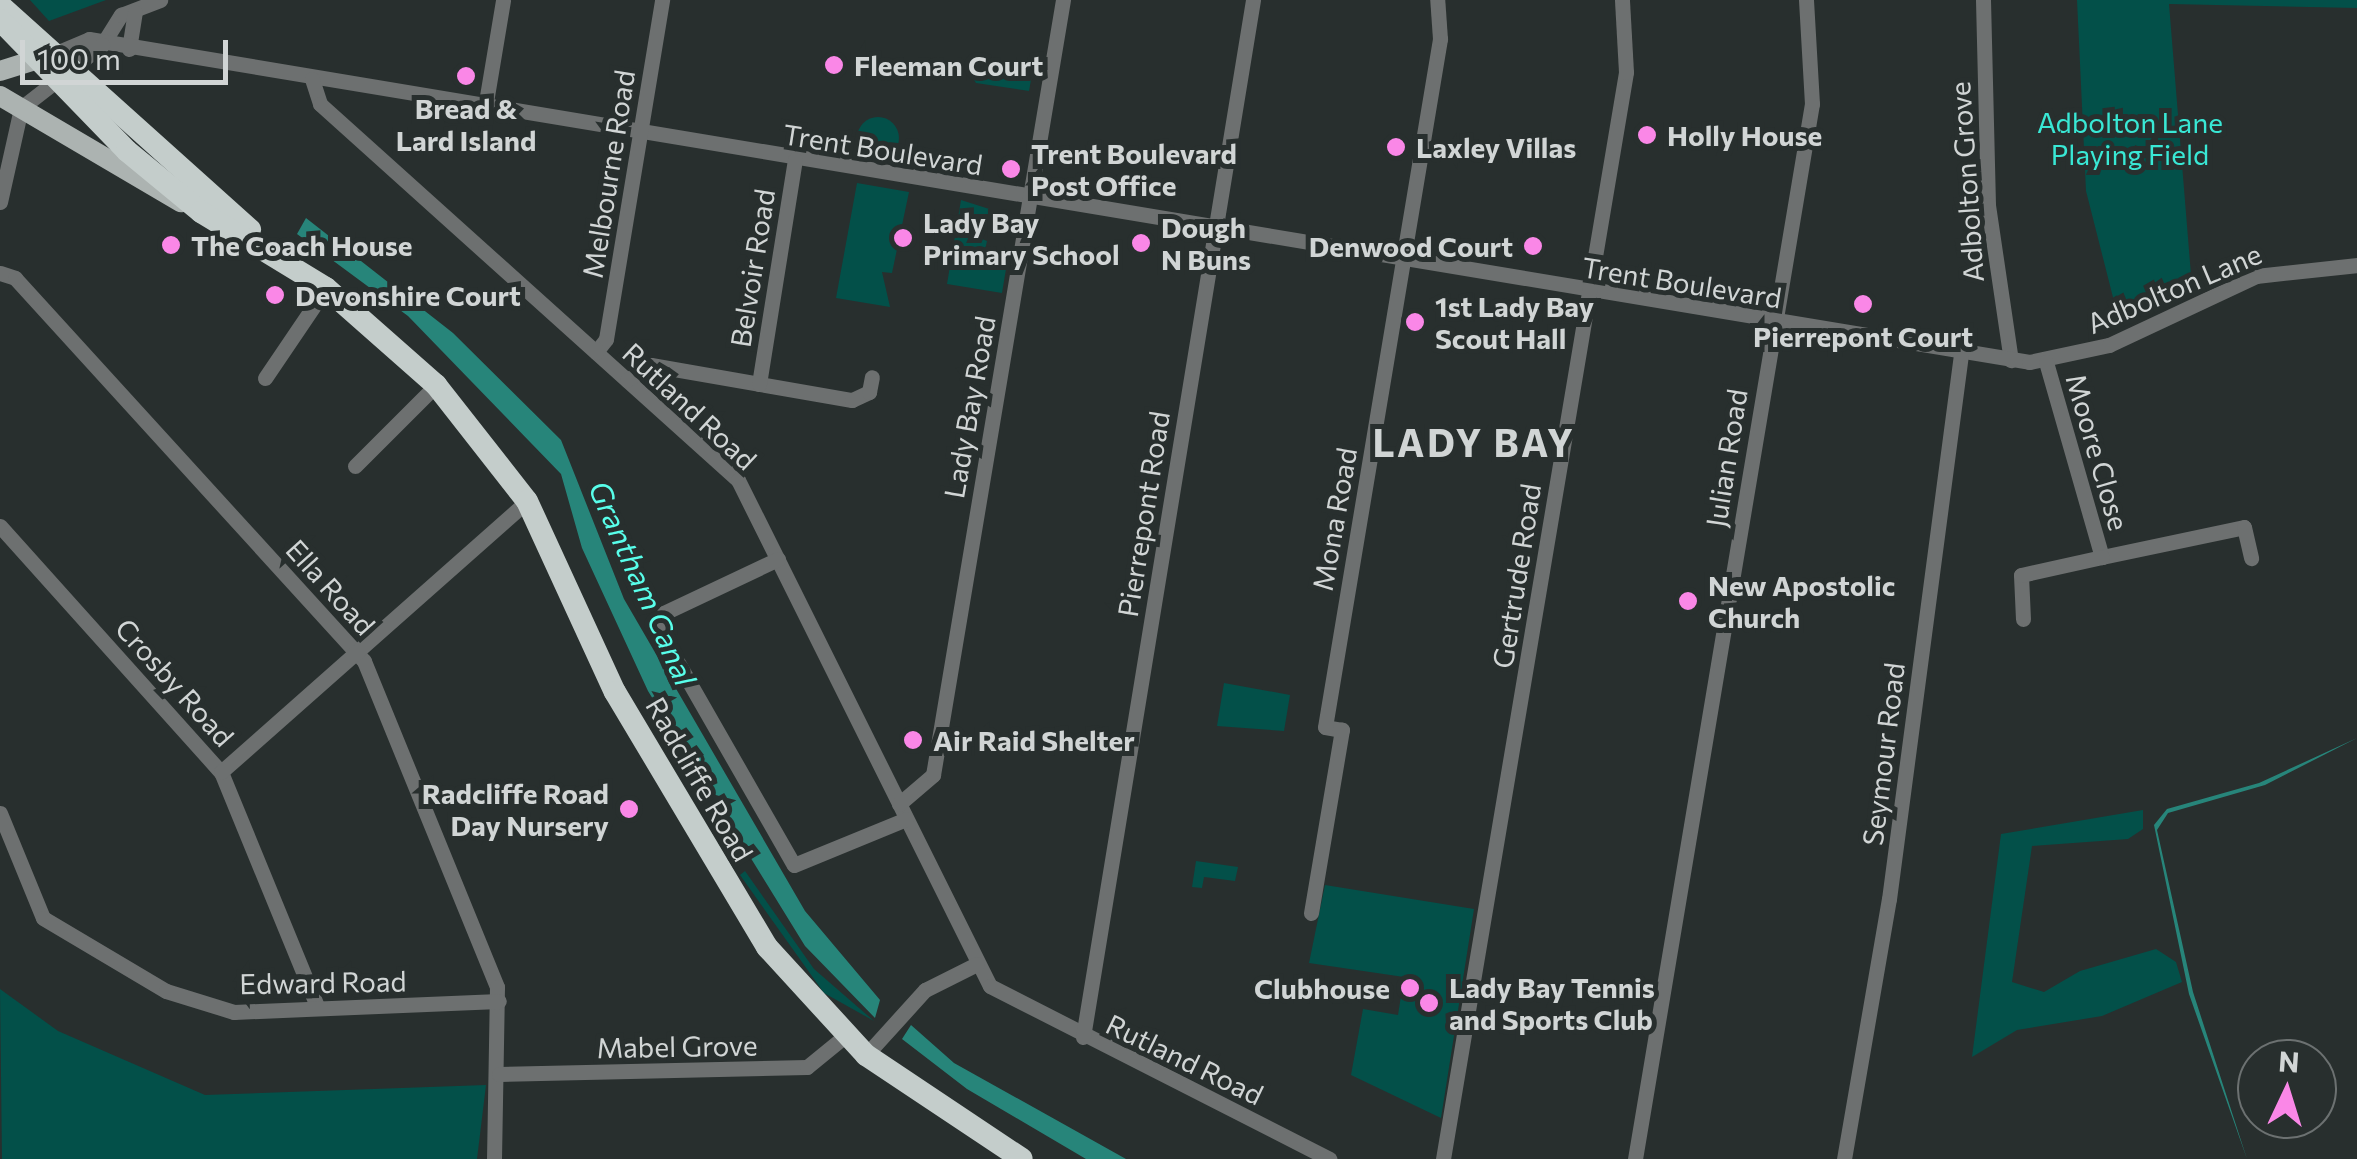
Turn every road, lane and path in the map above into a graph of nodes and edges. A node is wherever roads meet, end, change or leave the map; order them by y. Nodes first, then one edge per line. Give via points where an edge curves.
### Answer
1 (160, 0) edge
2 (503, 0) edge
3 (662, 0) edge
4 (1063, 0) edge
5 (1253, 0) edge
6 (1437, 0) edge
7 (1622, 0) edge
8 (1806, 0) edge
9 (1983, 0) edge
10 (0, 6) edge
11 (135, 12) junction
12 (102, 45) junction
13 (128, 49) junction
14 (35, 50) edge
15 (0, 67) edge
16 (312, 80) junction
17 (0, 96) edge
18 (21, 108) junction
19 (485, 108) junction
20 (640, 134) junction
21 (795, 160) junction
22 (1029, 199) junction
23 (0, 202) edge
24 (201, 212) junction
25 (1216, 230) junction
26 (266, 247) junction
27 (1402, 261) junction
28 (2357, 265) edge
29 (0, 273) edge
30 (326, 288) junction
31 (1588, 292) junction
32 (1775, 323) junction
33 (596, 352) junction
34 (1961, 354) junction
35 (2011, 360) junction
36 (2046, 362) junction
37 (872, 377) dead end
38 (265, 378) dead end
39 (626, 380) junction
40 (759, 384) junction
41 (436, 386) junction
42 (355, 466) dead end
43 (526, 501) junction
44 (0, 526) edge
45 (2102, 557) junction
46 (2251, 558) dead end
47 (778, 559) junction
48 (2023, 619) dead end
49 (356, 652) junction
50 (220, 772) junction
51 (902, 812) junction
52 (0, 813) edge
53 (1311, 913) dead end
54 (977, 964) junction
55 (499, 1001) junction
56 (318, 1008) junction
57 (845, 1036) junction
58 (1083, 1037) junction
59 (866, 1054) junction
60 (499, 1074) junction
61 (494, 1159) edge
62 (1022, 1159) edge
63 (1329, 1159) edge
64 (1444, 1159) edge
65 (1634, 1159) edge
66 (1844, 1159) edge

1 - 11 street
2 - 19 street
3 - 20 street, Melbourne Road
4 - 22 street, Lady Bay Road
5 - 25 street, Pierrepont Road
6 - 27 street, Mona Road via 1440,39
7 - 31 street, Gertrude Road via 1626,72
8 - 32 street, Julian Road via 1812,104
9 - 35 street, Adbolton Grove via 1988,205
10 - 14 highway
11 - 12 street via 109,26
11 - 13 street
12 - 13 street, Trent Boulevard
12 - 14 street, Trent Boulevard via 89,39
13 - 16 street, Trent Boulevard
14 - 15 main road
14 - 15 main road
14 - 18 street
14 - 24 highway, Radcliffe Road
14 - 26 highway, Radcliffe Road
16 - 19 street, Trent Boulevard
16 - 33 street, Rutland Road via 320,104
17 - 18 main road, Radcliffe Road
18 - 23 street
18 - 24 main road, Radcliffe Road
19 - 20 street, Trent Boulevard
20 - 21 street, Trent Boulevard
20 - 33 street, Melbourne Road via 606,339
21 - 22 street, Trent Boulevard
21 - 40 street, Belvoir Road
22 - 25 street, Trent Boulevard
22 - 51 street, Lady Bay Road via 933,775
24 - 26 highway, Radcliffe Road
25 - 27 street, Trent Boulevard
25 - 58 street, Pierrepont Road
26 - 30 highway, Radcliffe Road
27 - 31 street, Trent Boulevard
27 - 53 street, Mona Road via 1325,727 1342,730
28 - 36 street, Adbolton Lane via 2256,276 2109,344
29 - 49 street, Ella Road via 14,278
30 - 38 street
30 - 41 highway, Radcliffe Road
31 - 32 street, Trent Boulevard
31 - 64 street, Gertrude Road
32 - 34 street, Trent Boulevard
32 - 65 street, Julian Road
33 - 39 street, Rutland Road
34 - 35 street, Trent Boulevard
34 - 66 street, Seymour Road via 1889,898
35 - 36 street, Adbolton Lane
36 - 45 street, Moore Close
37 - 40 street via 869,392 852,400
39 - 40 street via 651,366
39 - 47 street, Rutland Road via 738,480
41 - 42 street
41 - 43 highway, Radcliffe Road
43 - 49 street
43 - 57 highway, Radcliffe Road via 615,692 714,866 767,947
44 - 50 street, Crosby Road
45 - 46 street, Moore Close via 2244,527
45 - 48 street, Moore Close via 2021,574
47 - 51 street, Rutland Road
47 - 51 street via 661,615 661,634 794,865
49 - 50 street
49 - 55 street, Ella Road
50 - 56 street, Crosby Road
51 - 54 street, Rutland Road
52 - 56 street, Edward Road via 52,924 166,991 234,1012
54 - 58 street, Rutland Road via 1001,996
54 - 59 street via 926,990
55 - 56 street, Edward Road
55 - 60 street, Ella Road
57 - 59 highway, Radcliffe Road
57 - 60 street, Mabel Grove via 807,1068
58 - 63 street, Rutland Road
59 - 62 highway, Radcliffe Road
60 - 61 street, Ella Road

